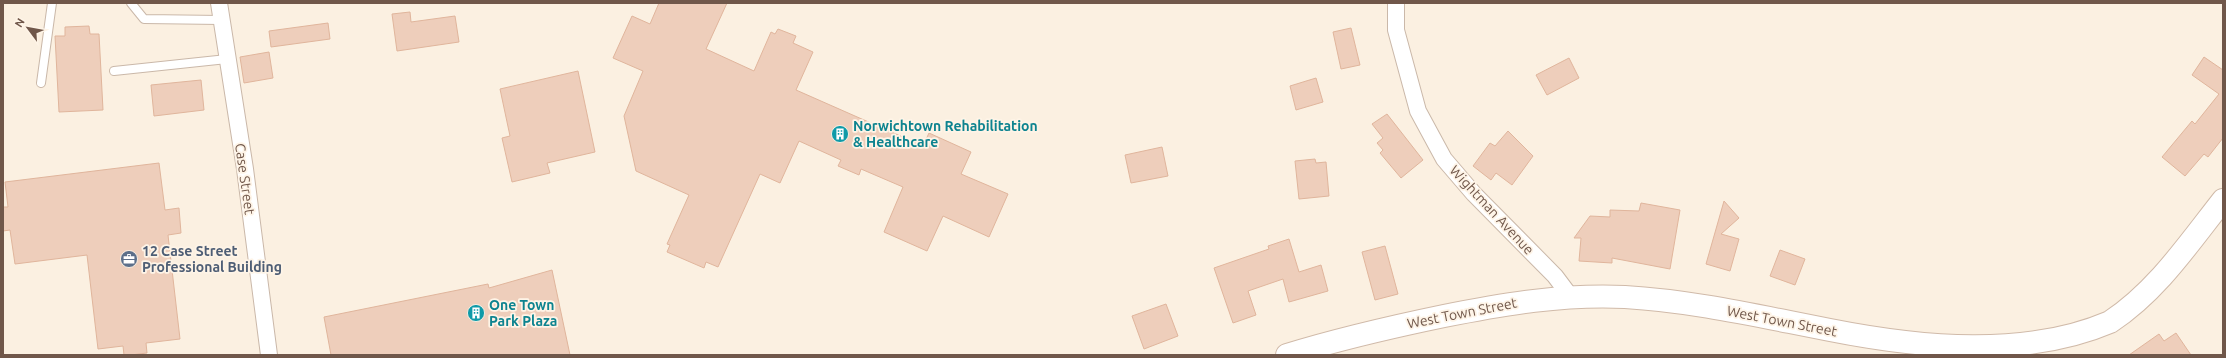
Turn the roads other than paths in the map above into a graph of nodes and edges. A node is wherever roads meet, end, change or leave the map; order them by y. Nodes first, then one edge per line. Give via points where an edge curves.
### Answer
1 (52, 3) edge
2 (131, 3) edge
3 (219, 3) edge
4 (1396, 3) edge
5 (221, 20) junction
6 (227, 59) junction
7 (114, 71) dead end
8 (41, 83) dead end
9 (2223, 200) edge
10 (1570, 296) junction
11 (269, 355) edge
12 (1287, 355) edge

1 - 8 lane
2 - 5 lane via 144,19
3 - 5 street, Case Street
4 - 10 street, Wightman Avenue via 1396,30 1418,111 1444,159 1474,194 1555,276
5 - 6 street, Case Street
6 - 7 lane
6 - 11 street, Case Street via 245,170
9 - 10 main road, West Town Street via 2162,276 2135,303 2112,321 2085,336 2056,347 2038,350 1984,354 1934,350 1680,303 1626,297
10 - 12 main road, West Town Street via 1523,301 1442,316

